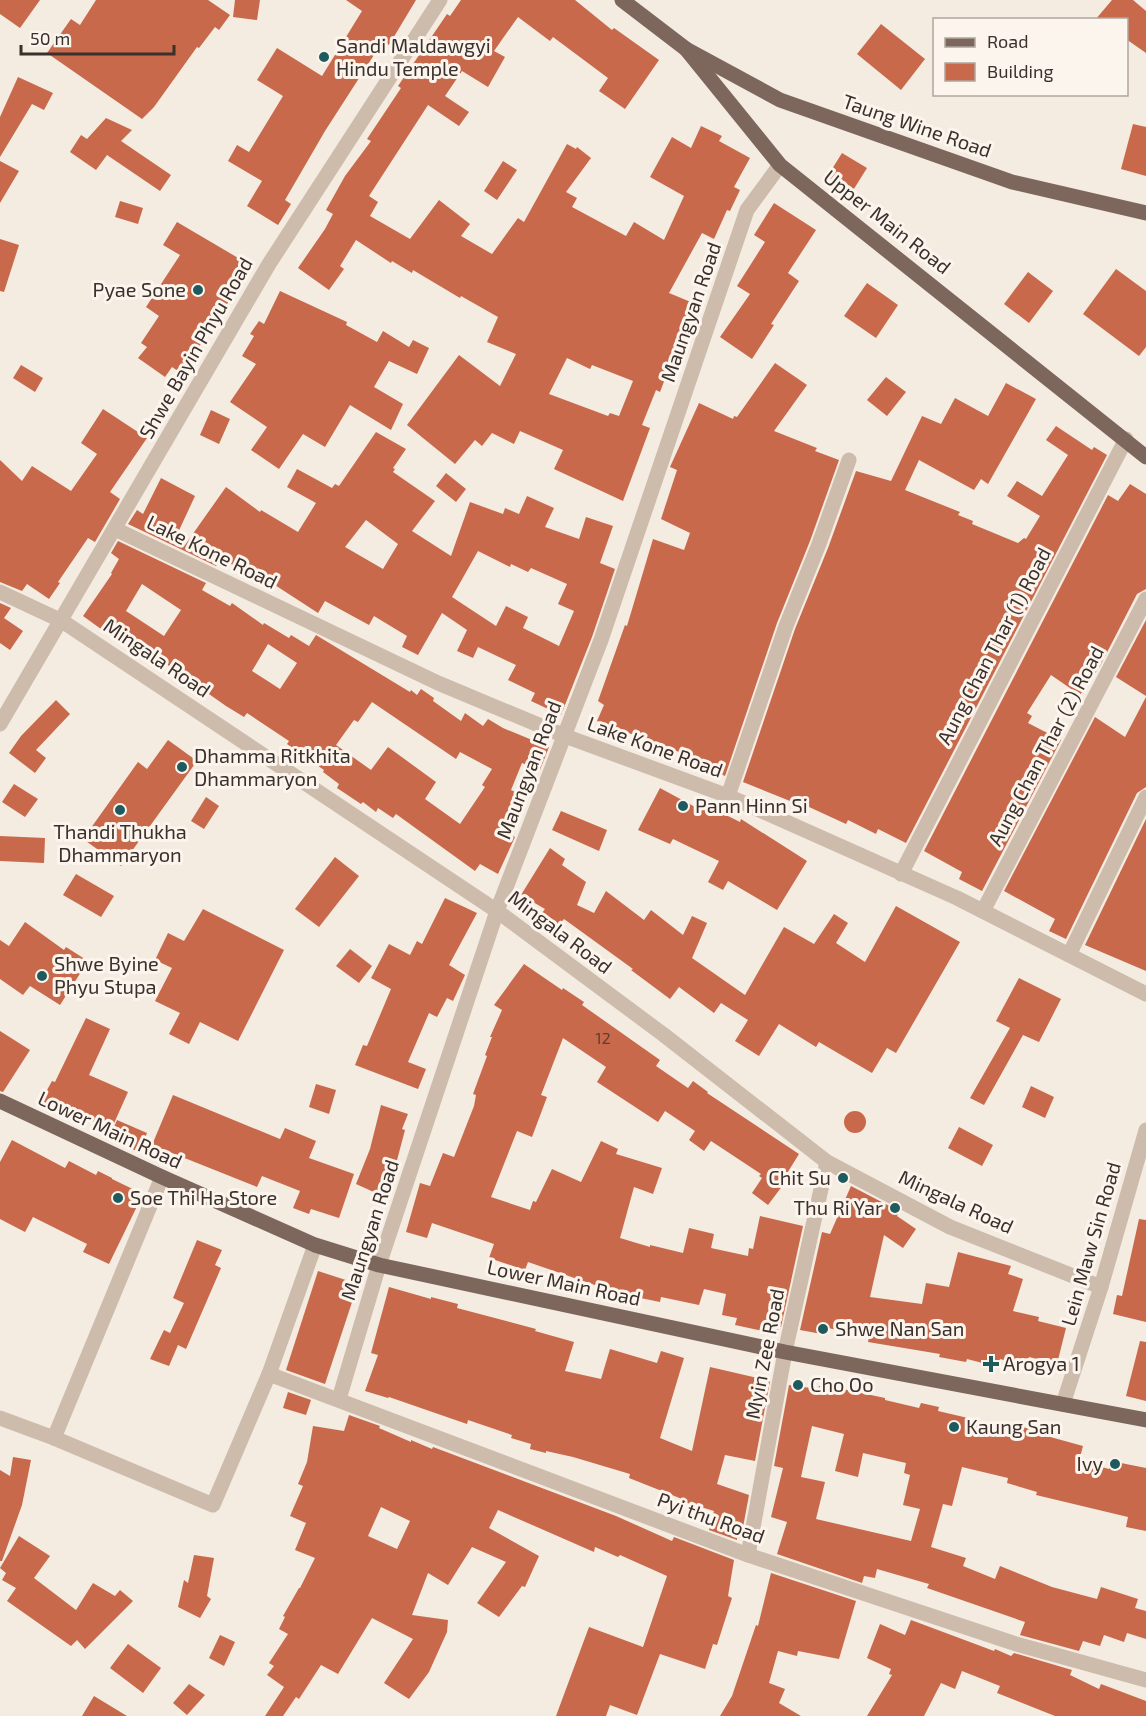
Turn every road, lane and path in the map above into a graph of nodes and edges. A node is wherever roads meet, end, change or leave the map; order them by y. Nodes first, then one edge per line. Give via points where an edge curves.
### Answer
1 (440, 0) edge
2 (622, 0) edge
3 (686, 49) junction
4 (780, 165) junction
5 (1146, 213) edge
6 (1126, 439) junction
7 (1146, 457) edge
8 (849, 460) dead end
9 (115, 529) junction
10 (0, 592) edge
11 (1146, 599) edge
12 (62, 621) junction
13 (0, 724) edge
14 (565, 736) junction
15 (728, 796) junction
16 (1146, 798) edge
17 (901, 874) junction
18 (497, 911) junction
19 (983, 911) junction
20 (1069, 955) junction
21 (1146, 994) edge
22 (0, 1101) edge
23 (1146, 1130) edge
24 (827, 1162) junction
25 (162, 1177) junction
26 (315, 1245) junction
27 (380, 1265) junction
28 (1101, 1287) junction
29 (785, 1352) junction
30 (269, 1374) junction
31 (339, 1399) junction
32 (1063, 1404) junction
33 (0, 1418) edge
34 (1146, 1420) edge
35 (54, 1438) junction
36 (748, 1555) junction
37 (1146, 1680) edge

1 - 9 street, Shwe Bayin Phyu Road via 269,264
2 - 3 main road, Upper Main Road
3 - 4 main road, Upper Main Road
3 - 5 main road, Taung Wine Road via 780,100 850,125 1012,182
4 - 6 main road, Upper Main Road
4 - 14 street, Maungyan Road via 747,210
6 - 7 main road, Upper Main Road
6 - 17 street, Aung Chan Thar (1) Road
8 - 15 street via 786,626
9 - 12 street, Shwe Bayin Phyu Road
9 - 14 street, Lake Kone Road via 438,683
10 - 12 street, Mingala Road
11 - 19 street, Aung Chan Thar (2) Road
12 - 13 street, Shwe Bayin Phyu Road
12 - 18 street, Mingala Road
14 - 15 street, Lake Kone Road
14 - 18 street, Maungyan Road
15 - 17 street, Lake Kone Road
16 - 20 street
17 - 19 street, Lake Kone Road
18 - 24 street, Mingala Road
18 - 27 street, Maungyan Road
19 - 20 street, Lake Kone Road
20 - 21 street, Lake Kone Road
22 - 25 main road, Lower Main Road
23 - 28 street, Lein Maw Sin Road
24 - 28 street, Mingala Road via 950,1227
24 - 29 street, Myin Zee Road
25 - 26 main road, Lower Main Road
25 - 35 street
26 - 27 main road, Lower Main Road
26 - 30 street
27 - 29 main road, Lower Main Road
27 - 31 street, Maungyan Road
28 - 32 street, Lein Maw Sin Road
29 - 32 main road, Lower Main Road
29 - 36 street, Myin Zee Road
30 - 31 street, Pyi thu Road
30 - 35 street via 213,1505
31 - 36 street, Pyi thu Road
32 - 34 main road, Lower Main Road
33 - 35 street
36 - 37 street, Pyi thu Road via 1016,1644

